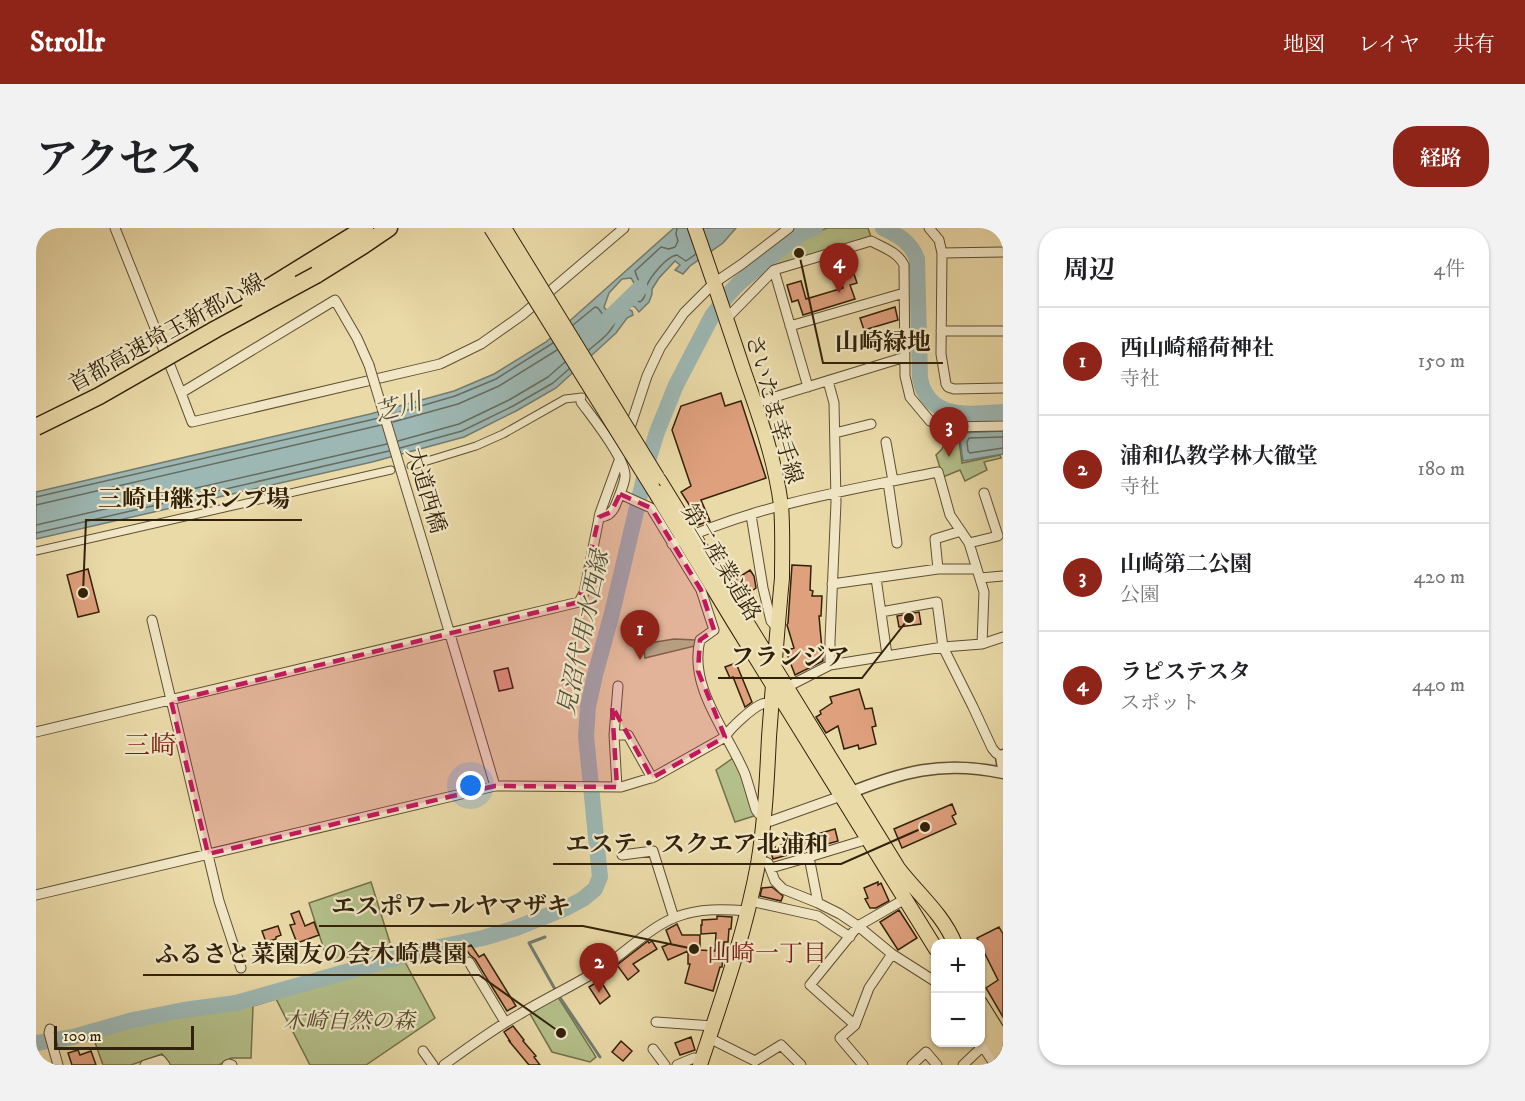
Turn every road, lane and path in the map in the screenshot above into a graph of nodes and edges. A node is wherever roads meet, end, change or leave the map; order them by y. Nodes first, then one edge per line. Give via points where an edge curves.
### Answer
1 (115, 228) edge
2 (365, 228) edge
3 (389, 228) edge
4 (491, 228) edge
5 (504, 228) edge
6 (624, 228) edge
7 (695, 228) edge
8 (789, 228) edge
9 (928, 228) edge
10 (1003, 252) edge
11 (942, 253) junction
12 (774, 270) junction
13 (714, 283) junction
14 (904, 293) junction
15 (725, 316) junction
16 (790, 326) junction
17 (941, 331) junction
18 (1003, 331) edge
19 (905, 357) junction
20 (828, 381) junction
21 (808, 387) junction
22 (1003, 388) edge
23 (181, 393) junction
24 (582, 399) joint
25 (755, 403) junction
26 (36, 420) edge
27 (871, 424) dead end
28 (1003, 426) edge
29 (36, 427) edge
30 (835, 433) junction
31 (886, 442) dead end
32 (620, 458) junction
33 (411, 466) dead end
34 (391, 470) dead end
35 (891, 482) junction
36 (657, 485) junction
37 (836, 493) junction
38 (984, 493) dead end
39 (620, 494) junction
40 (781, 506) junction
41 (751, 515) junction
42 (599, 517) junction
43 (961, 531) junction
44 (683, 539) junction
45 (897, 543) dead end
46 (969, 543) junction
47 (36, 551) edge
48 (938, 569) junction
49 (978, 574) junction
50 (1003, 576) edge
51 (876, 578) junction
52 (832, 584) junction
53 (881, 612) junction
54 (152, 620) dead end
55 (725, 627) junction
56 (777, 628) junction
57 (450, 633) junction
58 (1003, 637) edge
59 (982, 644) junction
60 (943, 647) junction
61 (886, 655) junction
62 (830, 665) junction
63 (774, 667) junction
64 (773, 685) junction
65 (618, 686) dead end
66 (787, 687) junction
67 (171, 701) junction
68 (771, 703) junction
69 (36, 732) edge
70 (614, 735) junction
71 (725, 737) junction
72 (1002, 755) edge
73 (1003, 769) edge
74 (1003, 773) edge
75 (652, 778) junction
76 (495, 786) junction
77 (617, 787) junction
78 (846, 794) junction
79 (764, 819) junction
80 (868, 839) junction
81 (208, 854) junction
82 (622, 855) dead end
83 (809, 857) junction
84 (765, 865) junction
85 (36, 895) edge
86 (905, 899) junction
87 (818, 903) junction
88 (749, 906) junction
89 (674, 918) junction
90 (858, 926) junction
91 (850, 937) junction
92 (952, 939) edge
93 (931, 941) edge
94 (892, 954) junction
95 (469, 962) dead end
96 (241, 968) dead end
97 (931, 979) edge
98 (985, 1010) edge
99 (506, 1022) junction
100 (656, 1022) dead end
101 (855, 1025) junction
102 (985, 1029) edge
103 (50, 1031) dead end
104 (711, 1032) junction
105 (1003, 1040) edge
106 (979, 1047) edge
107 (984, 1047) edge
108 (653, 1049) dead end
109 (423, 1051) dead end
110 (1003, 1059) edge
111 (701, 1062) edge
112 (58, 1065) edge
113 (145, 1065) edge
114 (165, 1065) edge
115 (227, 1065) edge
116 (232, 1065) edge
117 (433, 1065) edge
118 (444, 1065) edge
119 (664, 1065) edge
120 (677, 1065) edge
121 (801, 1065) edge
122 (863, 1065) edge
123 (912, 1065) edge
124 (937, 1065) edge
125 (963, 1065) edge
126 (995, 1065) edge

1 - 23 street
2 - 26 highway, 首都高速埼玉新都心線, bridge via 180,342
3 - 29 highway, 首都高速埼玉新都心線, bridge via 316,275
4 - 36 main road, 第二産業道路, bridge
5 - 36 main road, 第二産業道路, bridge
6 - 23 street via 522,315 481,344 440,364 192,422
7 - 13 main road, さいたま幸手線
8 - 13 street
9 - 11 street via 939,240
10 - 11 street
11 - 17 street
12 - 14 street via 871,241 902,261
12 - 15 street
12 - 16 street
13 - 15 main road, さいたま幸手線
13 - 32 street via 684,313 656,357
14 - 16 street
14 - 19 street
15 - 25 main road, さいたま幸手線
16 - 21 street
17 - 18 street
17 - 22 street via 948,387
19 - 20 street
19 - 28 street via 910,397 930,421 950,427
20 - 21 street
20 - 30 street via 834,403
21 - 25 street
23 - 57 street, 大道西橋, bridge via 335,300 369,365
24 - 32 street
24 - 33 street via 565,399 476,446
25 - 40 main road, さいたま幸手線
27 - 30 street
30 - 37 street
31 - 35 street
32 - 39 street via 625,476
32 - 42 street
34 - 47 street
35 - 37 street
35 - 43 street via 938,472 950,515
35 - 45 street
36 - 44 main road, 第二産業道路
37 - 40 street
37 - 52 street
38 - 46 street via 998,536
39 - 42 street via 613,510
39 - 44 street via 651,508
40 - 41 street
40 - 56 main road, さいたま幸手線 via 782,578
41 - 44 street
41 - 56 street via 763,588 771,621
42 - 57 street via 579,602
43 - 46 street
43 - 48 street via 934,539
44 - 55 main road, 第二産業道路
44 - 55 street via 701,590
44 - 63 main road, 第二産業道路
46 - 49 street
48 - 49 street
48 - 51 street
49 - 50 street
49 - 59 street via 984,592
51 - 52 street
51 - 53 street
52 - 62 street
53 - 60 street via 938,602
53 - 61 street
54 - 67 street
55 - 64 main road, 第二産業道路
55 - 71 street via 700,640 697,658 704,691
56 - 63 main road, さいたま幸手線
57 - 67 street
57 - 76 street, 大道西橋
58 - 59 street
59 - 60 street
60 - 61 street
60 - 72 street via 992,748
61 - 62 street
62 - 66 street
63 - 64 main road, さいたま幸手線
63 - 66 main road, 第二産業道路
64 - 68 main road, さいたま幸手線
64 - 78 main road, 第二産業道路
65 - 70 street
66 - 78 main road, 第二産業道路
67 - 69 street
67 - 81 street
68 - 71 street via 757,707
68 - 79 main road, さいたま幸手線
70 - 75 street via 628,735
70 - 77 street
71 - 75 street
71 - 79 street via 744,774 756,810
72 - 73 street
74 - 78 street via 936,768
75 - 77 street
76 - 77 street
76 - 81 street
78 - 79 street via 771,821
78 - 80 main road, 第二産業道路
78 - 92 main road, 第二産業道路
79 - 84 main road, さいたま幸手線
80 - 83 street
80 - 86 main road, 第二産業道路
81 - 85 street
81 - 96 street
82 - 89 street via 653,851
83 - 84 street
83 - 87 street
84 - 87 street via 783,889
84 - 88 main road, さいたま幸手線
86 - 90 street
86 - 93 main road, 第二産業道路
87 - 90 street
88 - 89 street
88 - 91 street via 818,916
88 - 104 main road, さいたま幸手線
89 - 99 street via 601,969
90 - 91 street
90 - 94 street
91 - 101 street via 810,985
94 - 97 street
94 - 101 street via 869,988
95 - 99 street
98 - 105 main road
99 - 118 street
100 - 104 street
101 - 122 street via 840,1038
102 - 110 main road
103 - 112 street
104 - 111 main road, さいたま幸手線
104 - 121 street via 755,1061 781,1045
106 - 125 street
107 - 126 street
108 - 119 street
109 - 117 street
111 - 120 street via 694,1058
113 - 114 street via 161,1060
115 - 116 street
123 - 124 street via 926,1052

